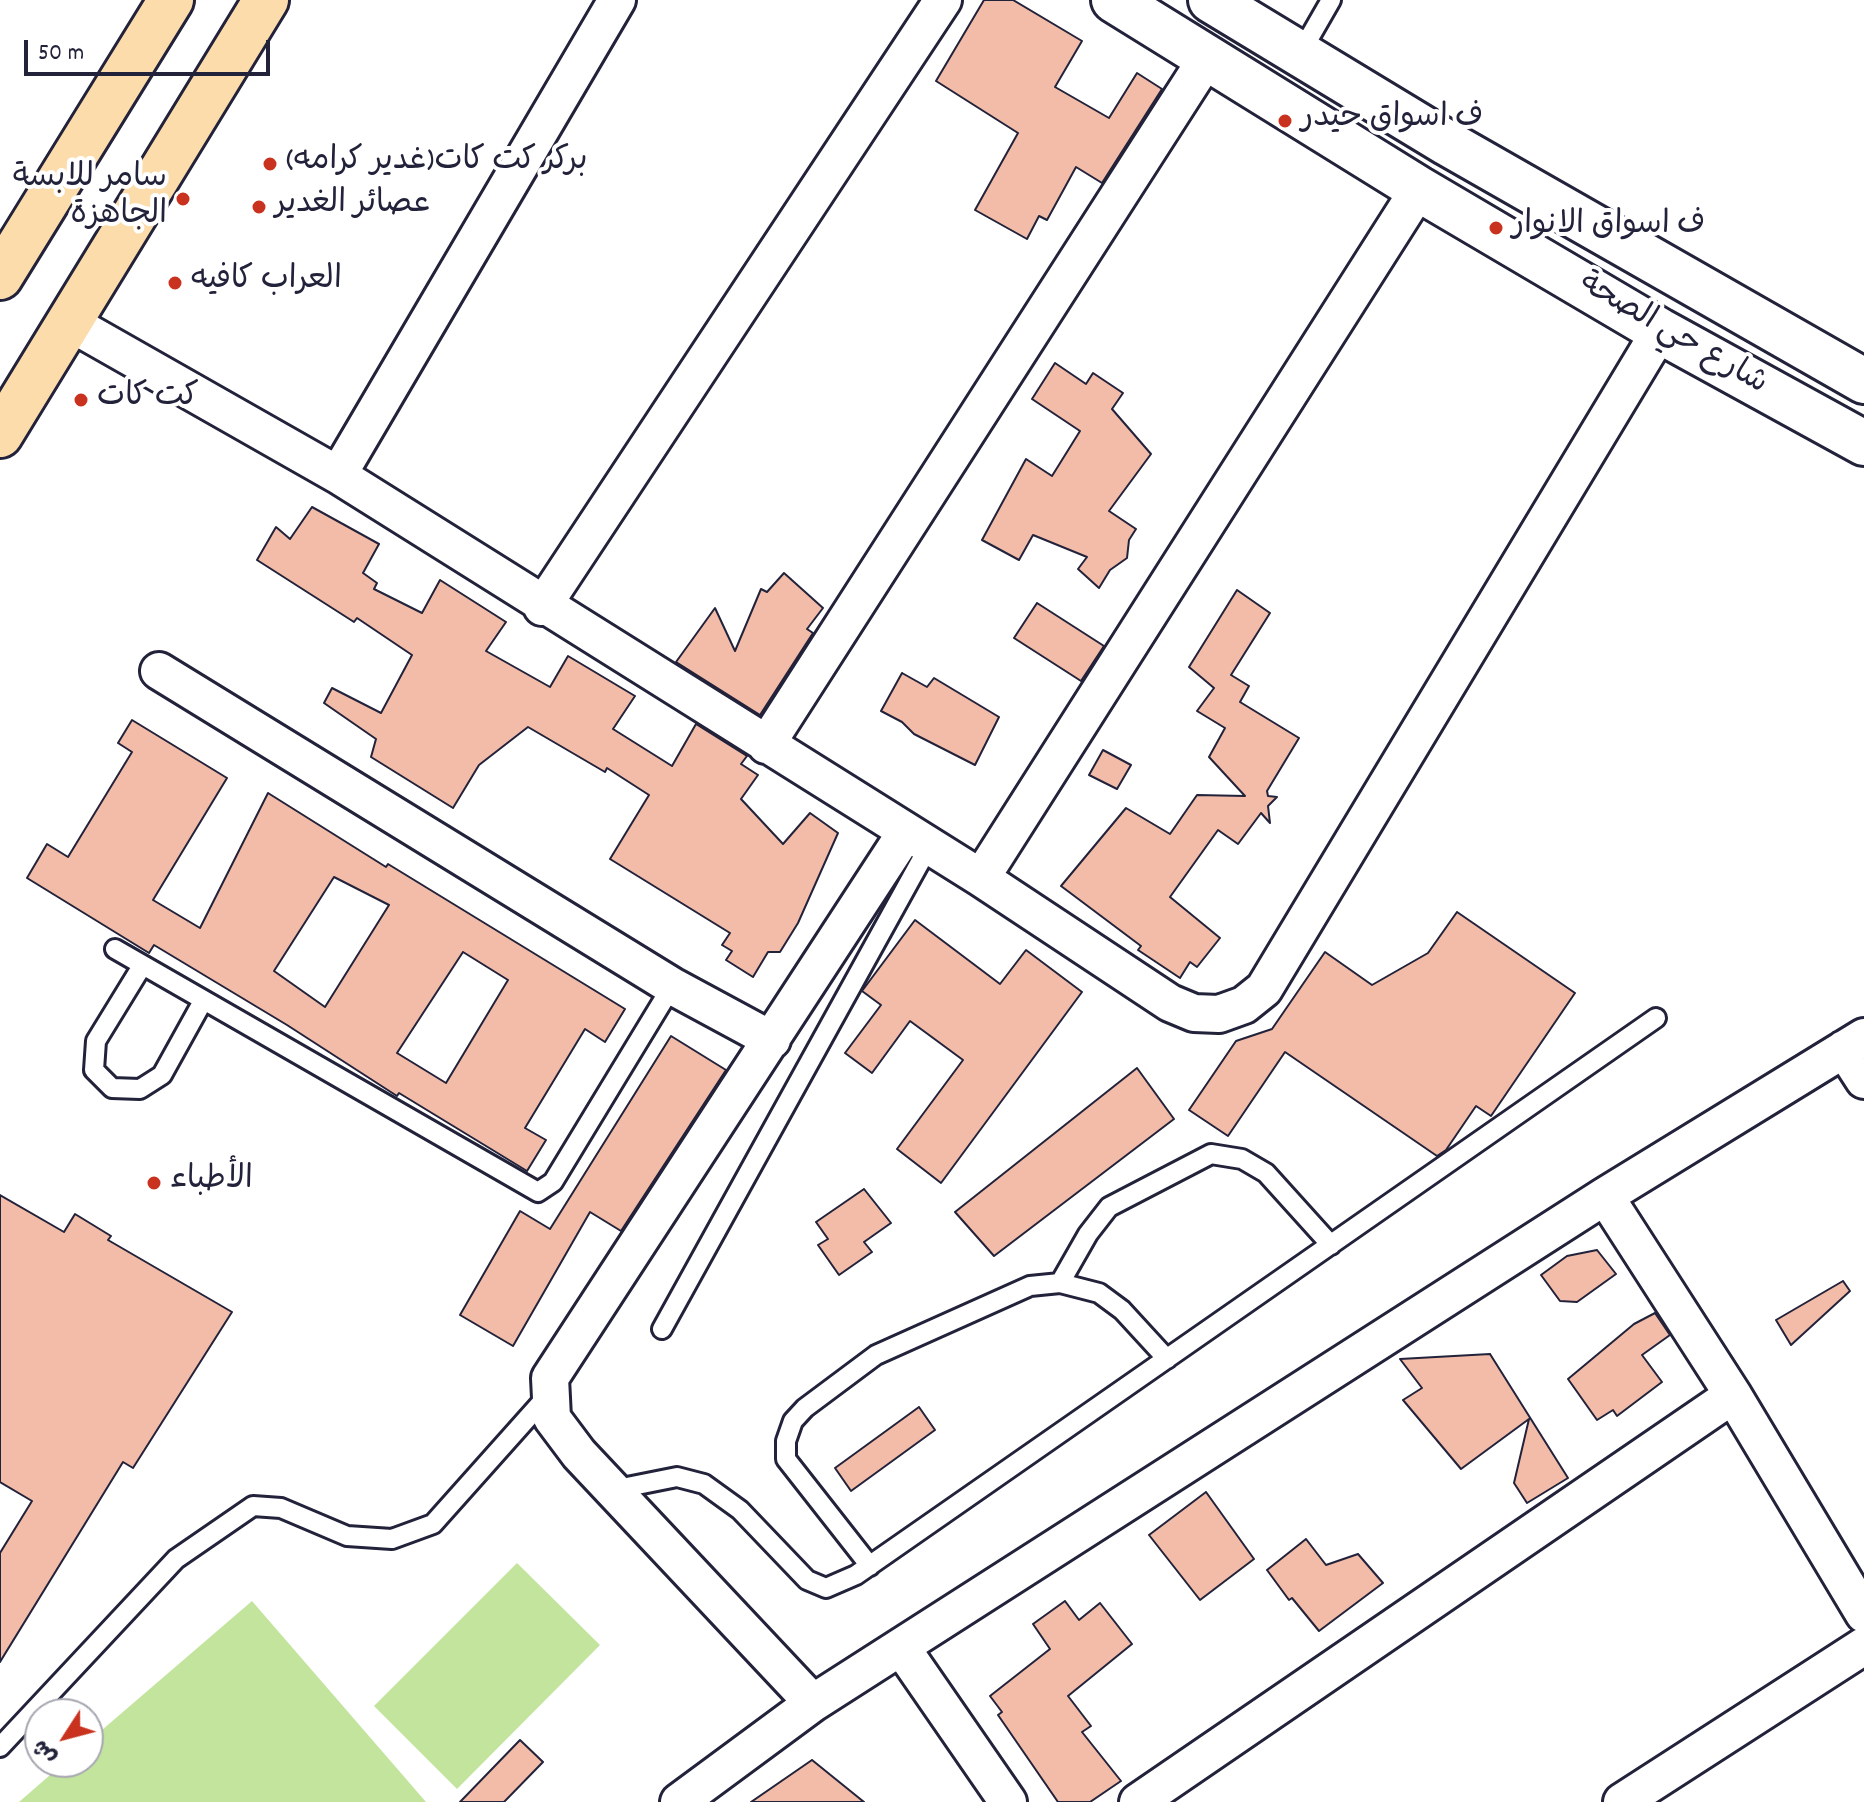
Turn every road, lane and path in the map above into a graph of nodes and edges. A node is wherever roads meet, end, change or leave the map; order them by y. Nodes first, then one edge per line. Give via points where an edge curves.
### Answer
1 (266, 0) edge
2 (617, 0) edge
3 (943, 0) edge
4 (1114, 0) edge
5 (1211, 0) edge
6 (1331, 0) edge
7 (161, 3) edge
8 (1300, 54) junction
9 (1207, 58) junction
10 (1359, 90) junction
11 (1275, 101) junction
12 (1336, 137) junction
13 (1419, 189) junction
14 (0, 277) edge
15 (67, 321) junction
16 (1660, 331) junction
17 (1864, 381) edge
18 (0, 435) edge
19 (1864, 443) edge
20 (338, 475) junction
21 (542, 607) junction
22 (159, 671) dead end
23 (766, 745) junction
24 (917, 839) junction
25 (981, 878) junction
26 (115, 949) dead end
27 (142, 966) junction
28 (672, 986) junction
29 (203, 1001) junction
30 (1656, 1018) dead end
31 (772, 1040) junction
32 (1854, 1043) edge
33 (1864, 1080) edge
34 (1605, 1196) junction
35 (1331, 1245) junction
36 (1060, 1283) junction
37 (662, 1329) dead end
38 (1167, 1359) junction
39 (551, 1391) junction
40 (1733, 1395) junction
41 (612, 1490) junction
42 (870, 1566) junction
43 (1864, 1614) edge
44 (1864, 1646) edge
45 (901, 1647) junction
46 (813, 1703) junction
47 (0, 1747) edge
48 (686, 1800) edge
49 (1008, 1802) edge
50 (1138, 1802) edge
51 (1622, 1802) edge

1 - 15 main road
2 - 20 street
3 - 21 street
4 - 9 main road, شارع حي الصحة
5 - 8 main road, شارع حي الصحة
6 - 8 lane
7 - 14 main road
8 - 10 main road, شارع حي الصحة
8 - 11 main road via 1307,75 1303,86 1286,100
9 - 11 main road, شارع حي الصحة
9 - 23 street
10 - 12 main road via 1335,93 1326,103 1327,128
10 - 17 main road, شارع حي الصحة
11 - 12 main road, شارع حي الصحة
12 - 13 main road, شارع حي الصحة
13 - 16 main road, شارع حي الصحة
13 - 25 street
15 - 18 main road
15 - 20 street
16 - 19 main road, شارع حي الصحة
16 - 25 street via 1271,978 1244,1005 1207,1014 1170,1003
20 - 21 street
21 - 23 street
22 - 28 street
23 - 24 street
24 - 25 street
24 - 31 street
24 - 37 lane
26 - 27 lane
27 - 29 lane
27 - 29 lane via 96,1041 94,1070 112,1088 140,1089 162,1075
28 - 29 lane via 553,1182 538,1192
28 - 31 street
30 - 35 lane
31 - 39 street via 581,1328 550,1378
32 - 33 street
32 - 34 street
34 - 40 street
34 - 45 street
35 - 36 lane via 1266,1173 1242,1159 1211,1154 1109,1207
35 - 38 lane
36 - 38 lane via 1099,1293
36 - 42 lane via 1030,1286 876,1355 793,1421 786,1459
38 - 42 lane
39 - 41 street via 552,1418
39 - 47 lane via 433,1524 392,1539 347,1536 281,1508 253,1506 176,1559
40 - 43 street
40 - 50 street
41 - 42 lane via 677,1477 704,1484 740,1510 807,1580 826,1588
41 - 46 street
44 - 51 street
45 - 46 street
45 - 49 street
46 - 48 street

